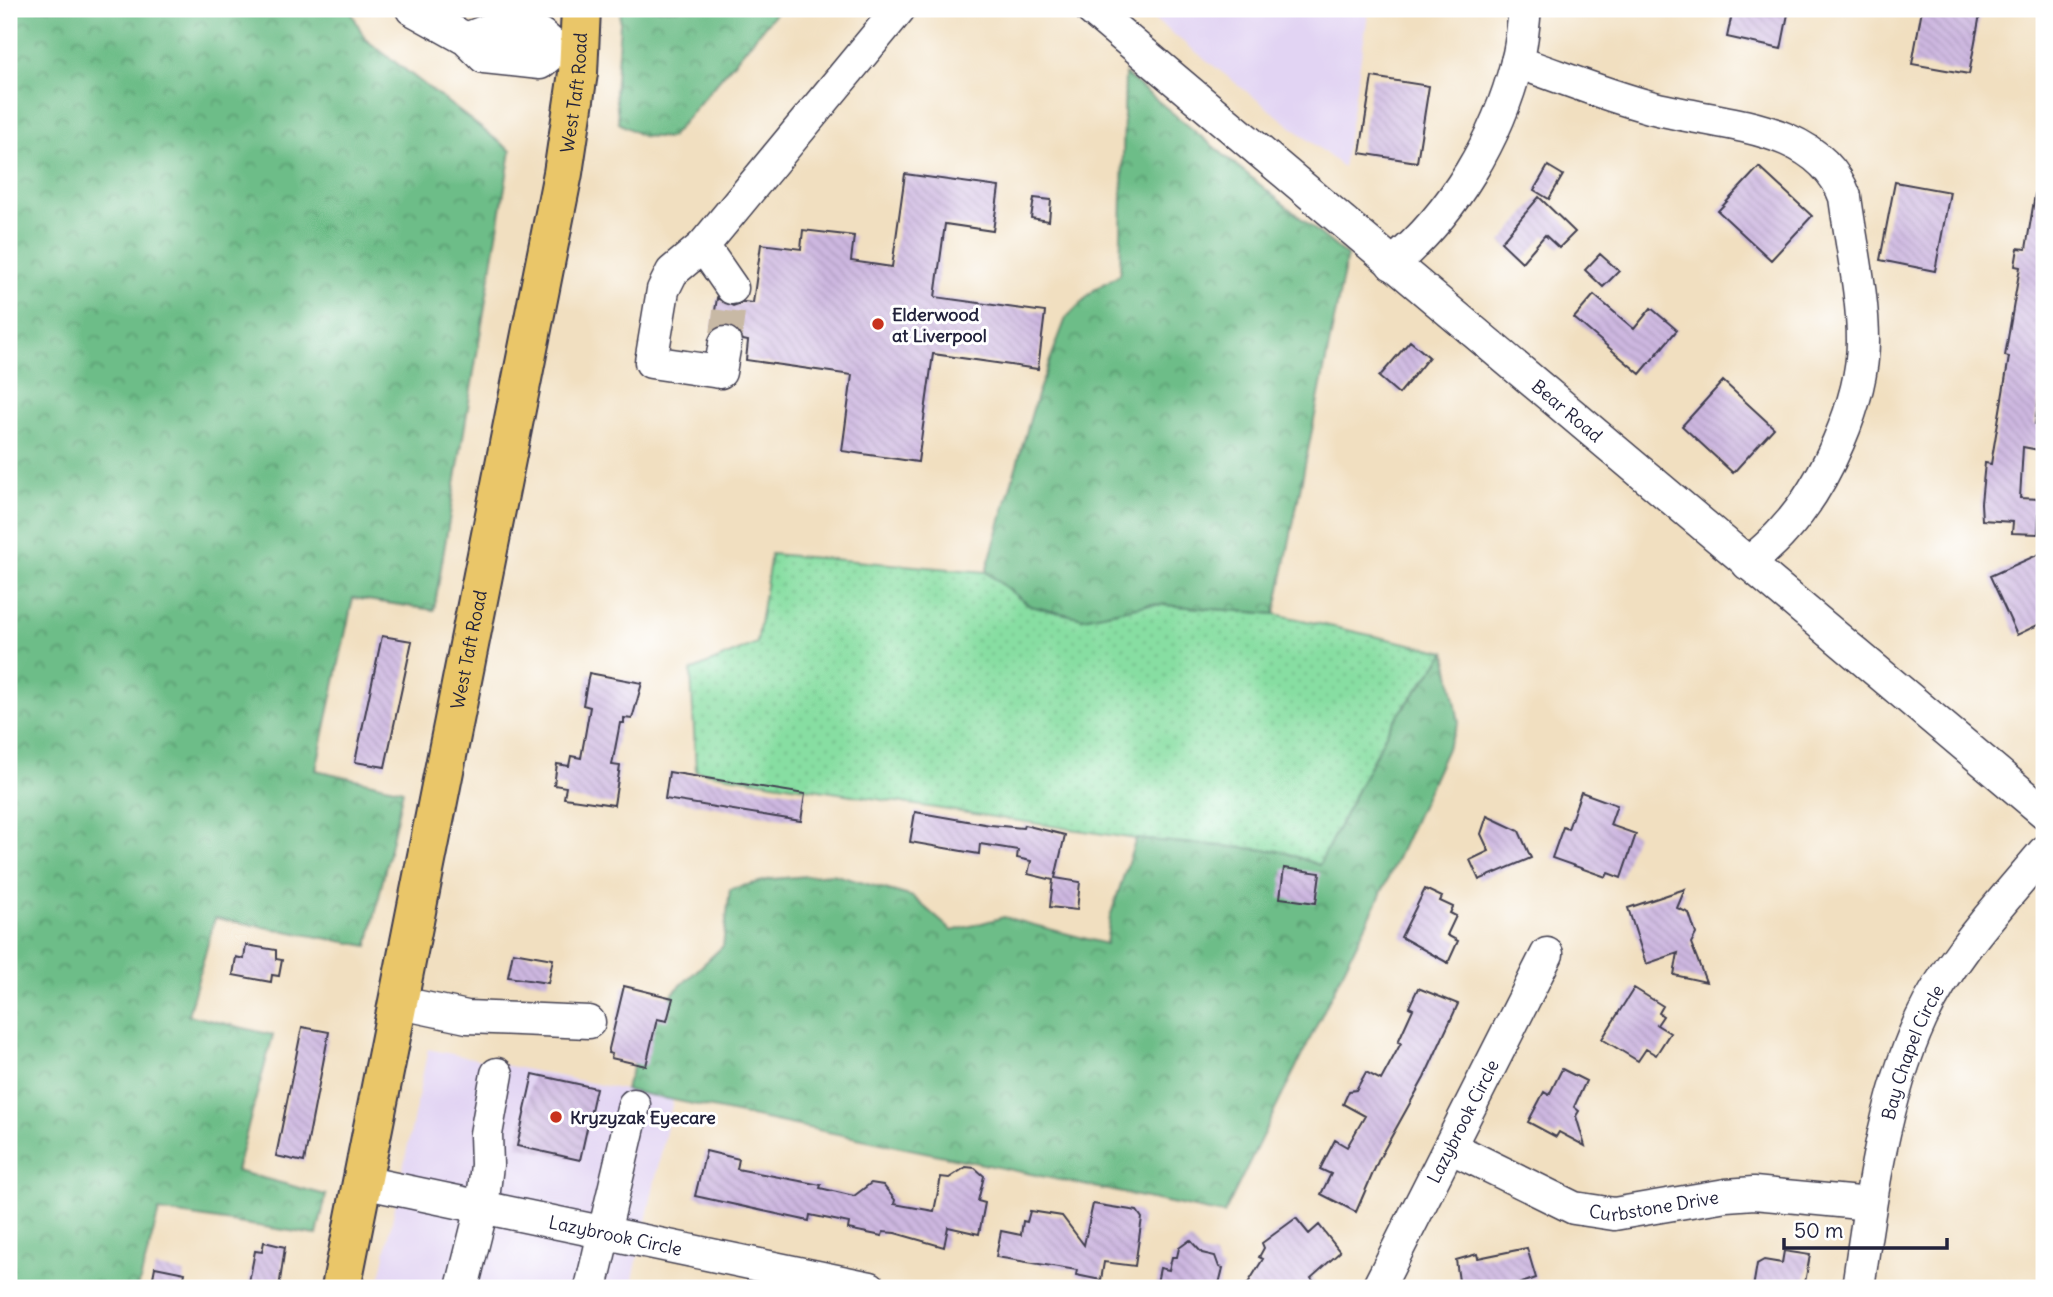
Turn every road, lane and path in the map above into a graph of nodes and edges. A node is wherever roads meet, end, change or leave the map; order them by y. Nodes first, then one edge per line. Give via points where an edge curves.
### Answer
1 (412, 9) edge
2 (581, 9) edge
3 (899, 9) edge
4 (1091, 9) edge
5 (1525, 9) edge
6 (568, 50) junction
7 (1517, 62) junction
8 (703, 246) junction
9 (1392, 264) junction
10 (732, 289) tunnel mouth
11 (725, 343) tunnel mouth
12 (1748, 564) junction
13 (2044, 812) edge
14 (2044, 852) edge
15 (1547, 954) dead end
16 (396, 1002) junction
17 (589, 1023) dead end
18 (497, 1074) dead end
19 (634, 1105) dead end
20 (1450, 1147) junction
21 (362, 1182) junction
22 (1870, 1204) junction
23 (482, 1208) junction
24 (602, 1234) junction
25 (341, 1288) edge
26 (463, 1288) edge
27 (590, 1288) edge
28 (870, 1288) edge
29 (1378, 1288) edge
30 (1858, 1288) edge

1 - 6 street via 466,39 484,57 540,63
2 - 6 main road, West Taft Road
3 - 8 street
4 - 9 street, Bear Road
5 - 7 street
6 - 16 main road, West Taft Road via 564,173
7 - 9 street via 1493,128 1455,197 1418,243
7 - 12 street via 1649,107 1777,135 1815,155 1839,179 1860,313 1862,364 1845,426 1817,482 1785,530
8 - 10 street
8 - 11 street via 672,272 663,290 651,362 720,372
9 - 12 street, Bear Road
12 - 13 street, Bear Road
14 - 22 street, Bay Chapel Circle via 1968,944 1922,1017 1905,1057
15 - 20 street, Lazybrook Circle
16 - 17 street via 467,1017
16 - 21 main road, West Taft Road
18 - 23 street via 486,1134
19 - 24 street
20 - 22 street, Curbstone Drive via 1574,1208 1614,1214 1754,1193
20 - 29 street, Lazybrook Circle
21 - 23 street, Lazybrook Circle
21 - 25 main road, West Taft Road
22 - 30 street, Bay Chapel Circle
23 - 24 street, Lazybrook Circle
23 - 26 street
24 - 27 street
24 - 28 street, Lazybrook Circle

